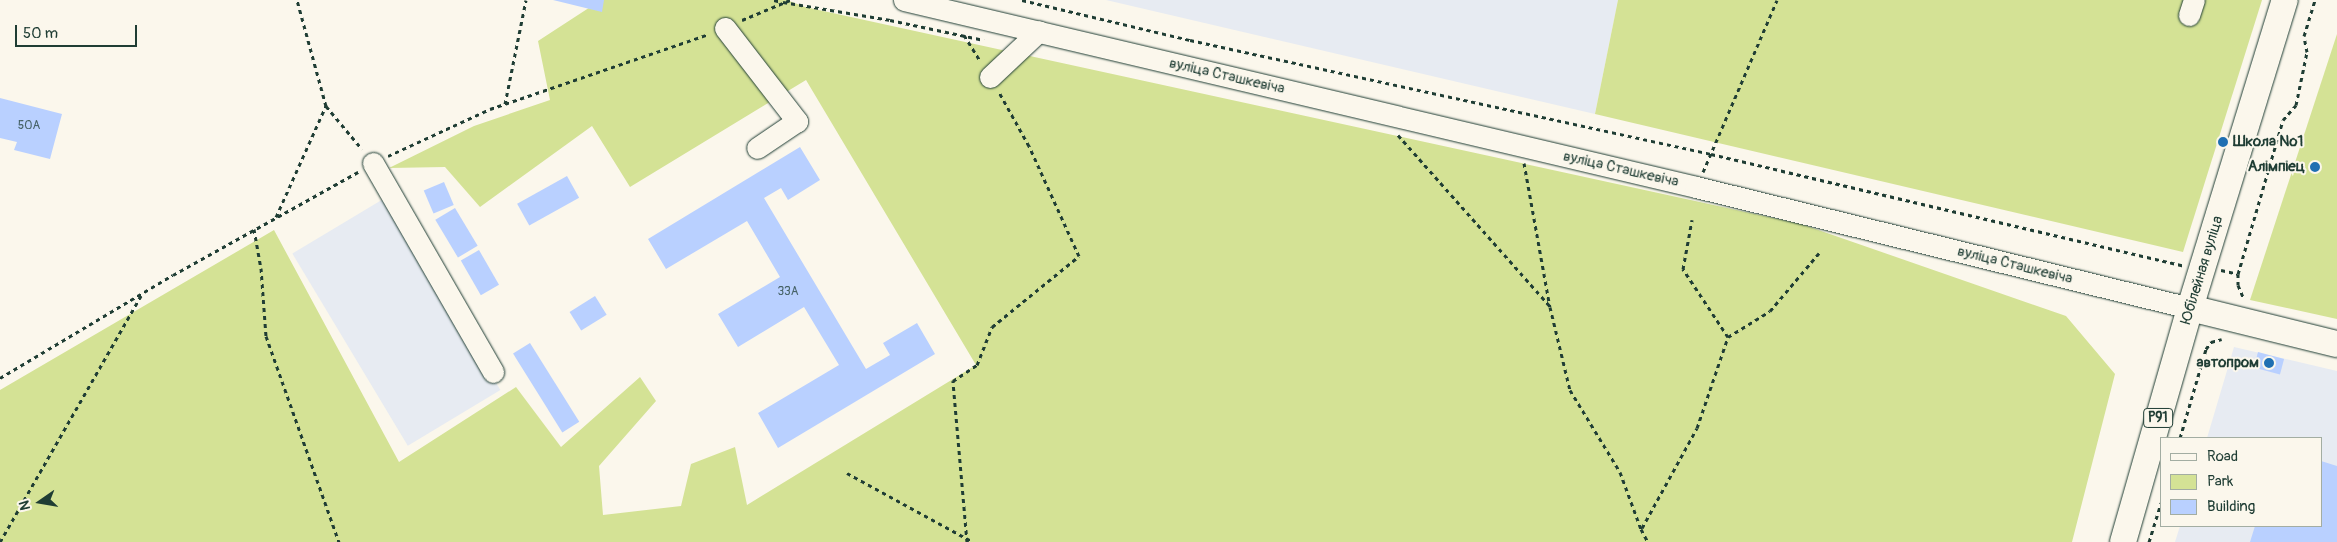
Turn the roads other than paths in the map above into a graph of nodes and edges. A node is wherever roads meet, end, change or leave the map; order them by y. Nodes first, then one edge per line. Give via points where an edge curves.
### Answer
1 (904, 0) edge
2 (2285, 0) edge
3 (725, 28) road end
4 (1039, 31) junction
5 (990, 77) road end
6 (757, 148) dead end
7 (373, 163) road end
8 (2190, 308) junction
9 (2337, 344) edge
10 (493, 372) dead end
11 (2123, 542) edge

1 - 4 street, вуліца Сташкевіча
2 - 8 main road, Юбілейная вуліца / Р91 via 2195,266
3 - 6 street via 797,121
4 - 5 street
4 - 8 street, вуліца Сташкевіча
7 - 10 street
8 - 9 main road, вуліца Сташкевіча
8 - 11 main road, Юбілейная вуліца / Р91

